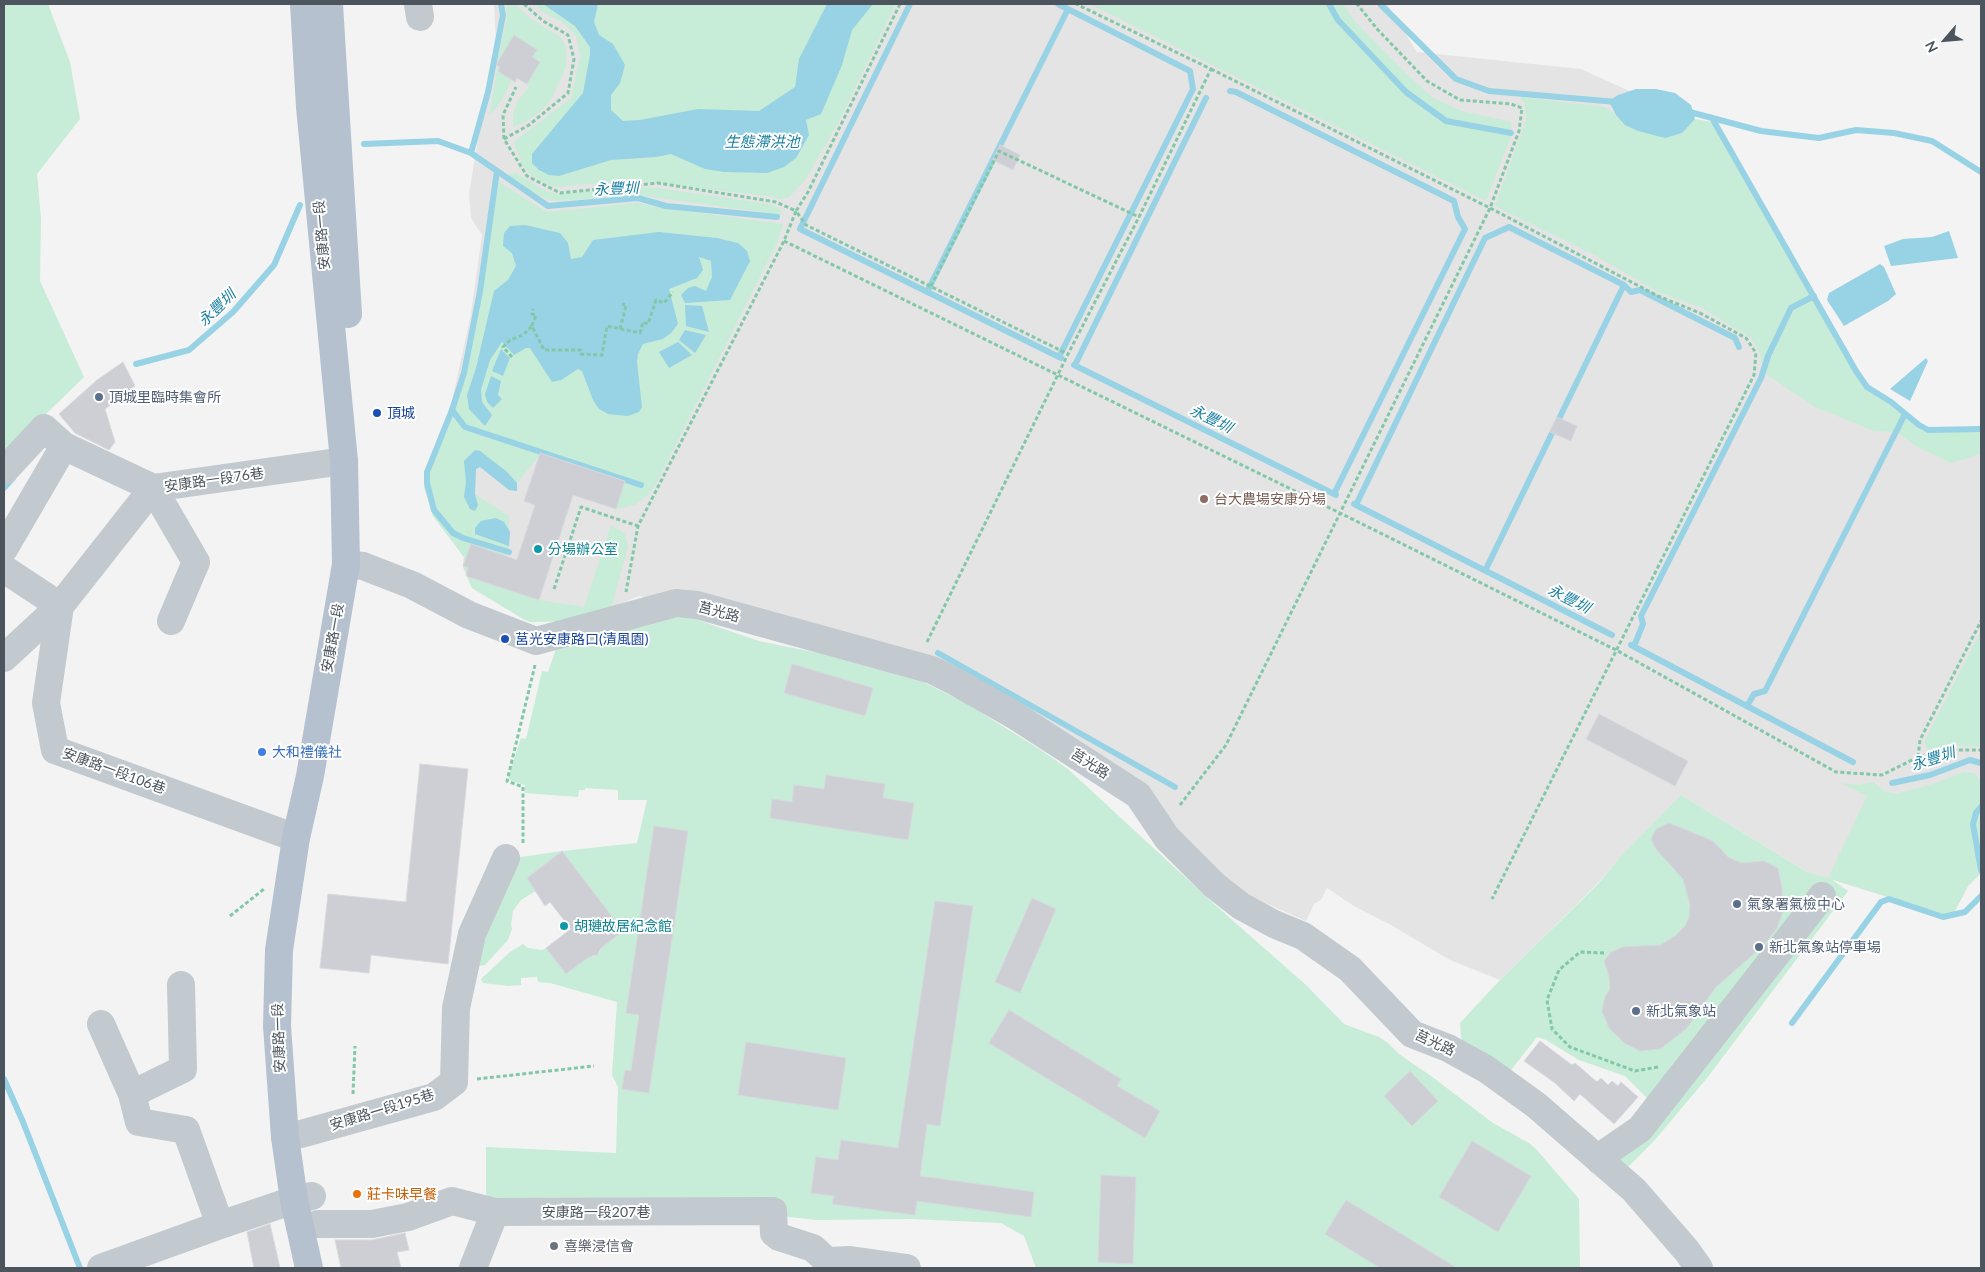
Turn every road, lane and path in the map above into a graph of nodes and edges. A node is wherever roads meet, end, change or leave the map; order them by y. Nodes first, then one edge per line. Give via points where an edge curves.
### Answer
1 (304, 4) edge
2 (329, 4) edge
3 (524, 4) edge
4 (900, 4) edge
5 (1076, 4) edge
6 (1357, 4) edge
7 (1211, 69) junction
8 (516, 87) dead end
9 (504, 139) junction
10 (1490, 208) junction
11 (796, 211) junction
12 (1139, 217) junction
13 (784, 241) junction
14 (931, 286) junction
15 (673, 292) dead end
16 (622, 304) dead end
17 (533, 309) dead end
18 (532, 326) junction
19 (620, 329) junction
20 (1068, 354) junction
21 (512, 358) dead end
22 (1058, 376) junction
23 (57, 439) junction
24 (344, 461) junction
25 (4, 471) edge
26 (153, 488) junction
27 (1340, 513) junction
28 (638, 526) junction
29 (4, 549) edge
30 (355, 565) junction
31 (4, 569) edge
32 (554, 589) dead end
33 (60, 606) junction
34 (622, 617) junction
35 (171, 621) dead end
36 (1981, 621) edge
37 (927, 642) dead end
38 (1616, 650) junction
39 (4, 658) edge
40 (535, 670) dead end
41 (1981, 750) edge
42 (1918, 757) junction
43 (1180, 805) dead end
44 (296, 838) junction
45 (506, 858) joint
46 (289, 884) junction
47 (1822, 896) dead end
48 (1492, 899) dead end
49 (230, 916) dead end
50 (1604, 952) dead end
51 (181, 985) dead end
52 (101, 1024) dead end
53 (355, 1046) dead end
54 (594, 1066) dead end
55 (1679, 1079) junction
56 (454, 1082) junction
57 (132, 1094) junction
58 (352, 1120) junction
59 (293, 1135) junction
60 (1600, 1161) junction
61 (303, 1198) junction
62 (495, 1212) junction
63 (318, 1224) junction
64 (220, 1225) junction
65 (850, 1264) edge
66 (101, 1268) edge
67 (309, 1268) edge
68 (328, 1268) edge
69 (473, 1268) edge
70 (907, 1268) edge
71 (1699, 1268) edge

1 - 24 main road, 安康路一段 via 310,108
2 - 30 main road, 安康路一段 via 351,366 360,434
3 - 9 path via 542,20 568,35 574,59 568,93 529,125
4 - 11 path
5 - 7 path
6 - 10 path via 1426,81 1460,100 1511,104 1522,108 1519,131
7 - 10 path
7 - 12 path
8 - 9 path via 504,115
9 - 11 path via 527,176 560,193 658,183 776,202
10 - 27 path
10 - 38 path via 1746,338 1756,354 1754,374
11 - 13 path
11 - 14 path via 806,225
12 - 14 path via 999,152
12 - 20 path
13 - 22 path
13 - 28 path
14 - 20 path
15 - 19 path via 664,303 656,300 648,324 643,322 640,333
16 - 19 path via 626,305
17 - 18 path via 532,314 538,316
18 - 19 path via 544,350 581,350 581,354 602,355 607,326
18 - 21 path via 503,347
20 - 22 path
22 - 27 path
22 - 37 path
23 - 25 lane via 44,428
23 - 26 lane, 安康路一段76巷
23 - 29 lane
24 - 26 lane, 安康路一段76巷
24 - 30 main road, 安康路一段
26 - 33 lane
26 - 35 lane via 196,562
27 - 38 path
27 - 43 path via 1226,745
28 - 32 path via 581,507
28 - 34 path
30 - 34 lane, 莒光路 via 412,585 469,615 536,642
30 - 44 main road, 安康路一段
30 - 59 main road, 安康路一段 via 308,863 298,950
31 - 33 lane
33 - 39 lane
33 - 44 lane, 安康路一段106巷 via 46,703 56,750
34 - 60 lane, 莒光路 via 676,604 697,605 932,670 956,682 1014,715 1138,795 1166,838 1214,885 1241,906 1311,941 1350,969 1412,1034 1448,1048 1486,1069 1536,1106
36 - 42 path via 1920,740
38 - 42 path via 1836,772 1882,775
38 - 48 path
40 - 45 path via 506,781 523,787 524,842
41 - 42 path via 1955,750
44 - 46 main road, 安康路一段
45 - 56 lane via 472,934 456,1008
46 - 49 path via 266,888
46 - 59 main road, 安康路一段 via 279,950 277,1026
47 - 55 lane
50 - 55 path via 1580,952 1560,970 1547,1000 1552,1030 1570,1047 1635,1070 1662,1066
51 - 57 lane via 183,1069
52 - 57 lane
53 - 58 path
54 - 56 path
55 - 60 lane via 1640,1129 1608,1151
56 - 58 lane, 安康路一段195巷 via 434,1097
57 - 64 lane via 139,1122 186,1130
58 - 59 lane, 安康路一段195巷
59 - 61 main road, 安康路一段
60 - 71 lane, 莒光路 via 1634,1190
61 - 63 main road, 安康路一段
61 - 64 lane
61 - 67 main road, 安康路一段
62 - 63 lane, 安康路一段207巷 via 452,1201 408,1217 372,1224
62 - 65 lane, 安康路一段207巷 via 774,1211 774,1233 779,1237 814,1248 826,1261
62 - 69 lane
63 - 68 main road, 安康路一段
64 - 66 lane
65 - 70 lane

